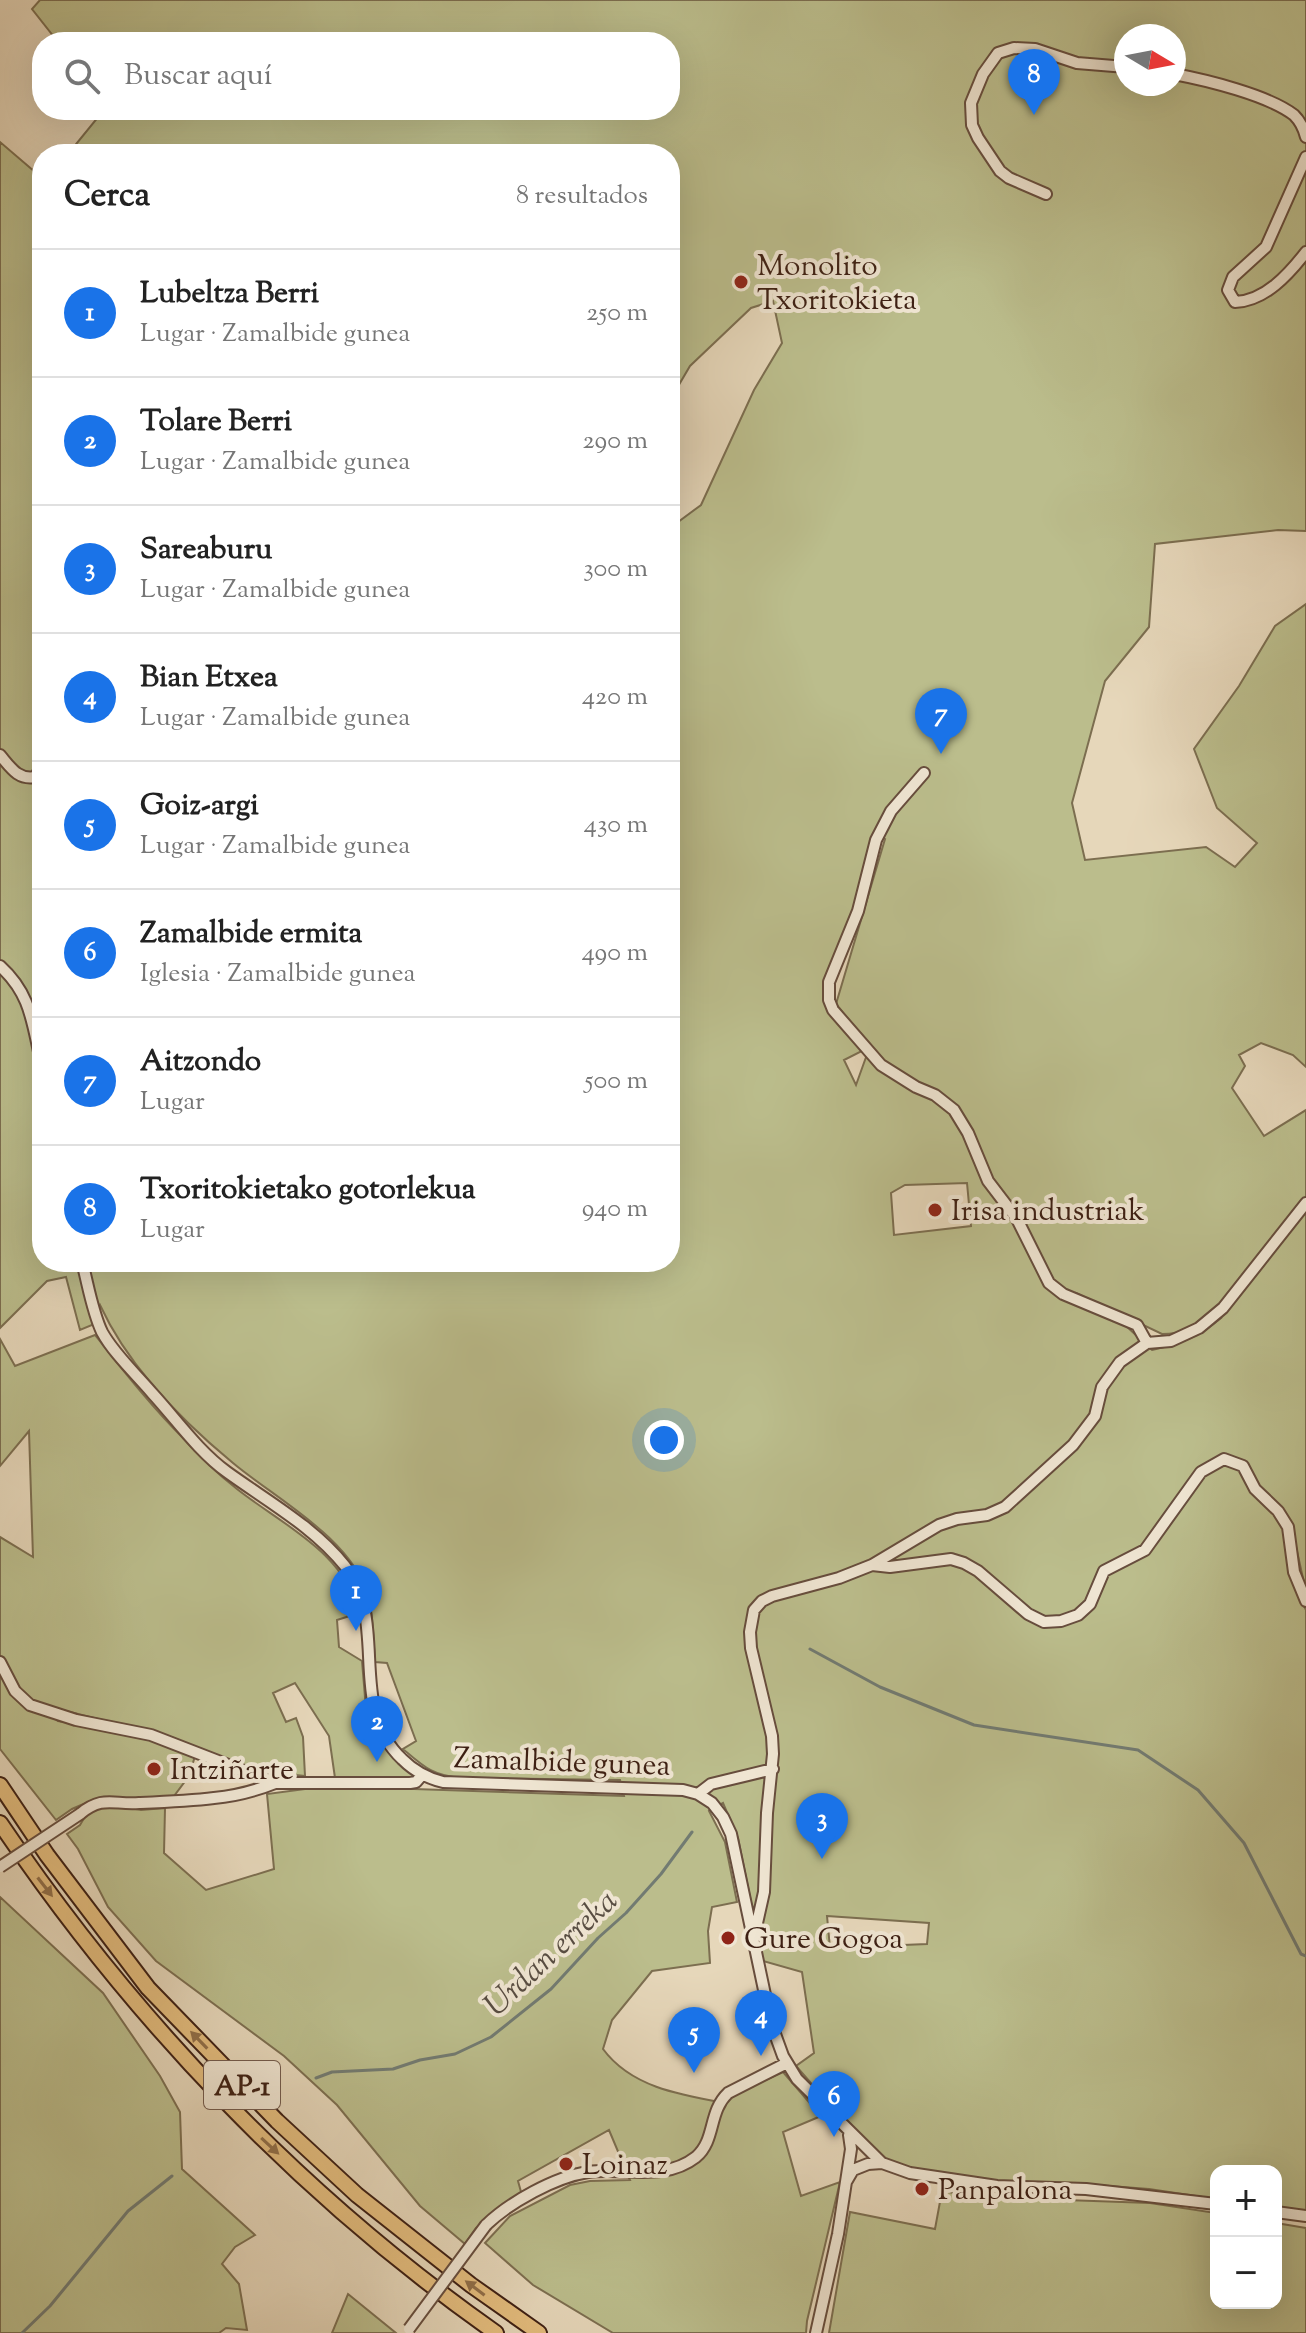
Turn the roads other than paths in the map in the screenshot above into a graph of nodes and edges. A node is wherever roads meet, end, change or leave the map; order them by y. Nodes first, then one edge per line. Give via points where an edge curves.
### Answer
1 (1114, 66) edge
2 (1186, 77) edge
3 (1306, 137) edge
4 (1306, 157) edge
5 (1046, 194) dead end
6 (1306, 252) edge
7 (0, 755) edge
8 (924, 773) dead end
9 (32, 778) edge
10 (0, 966) edge
11 (32, 1026) edge
12 (1306, 1203) edge
13 (85, 1272) edge
14 (1147, 1343) junction
15 (872, 1565) junction
16 (1306, 1601) edge
17 (0, 1662) edge
18 (773, 1769) junction
19 (422, 1775) junction
20 (275, 1783) junction
21 (0, 1785) edge
22 (698, 1794) junction
23 (0, 1823) edge
24 (0, 1867) edge
25 (753, 1938) junction
26 (787, 2063) junction
27 (848, 2131) junction
28 (858, 2141) junction
29 (882, 2163) junction
30 (853, 2170) junction
31 (846, 2182) junction
32 (1210, 2203) edge
33 (1282, 2213) edge
34 (1306, 2216) edge
35 (407, 2331) edge
36 (496, 2333) edge
37 (539, 2333) edge
38 (816, 2333) edge

1 - 5 street via 1014,48 998,53 983,74 971,103 978,138 1000,171
2 - 3 street via 1270,103 1295,116
4 - 6 street via 1266,247 1233,277 1228,290 1235,302 1249,302 1273,286
7 - 9 street via 18,776
8 - 14 street via 891,811 876,840 858,911 829,982 829,1000 881,1065 954,1110 988,1181 1017,1219 1049,1283 1137,1325
10 - 11 street via 22,988
12 - 14 street via 1223,1308 1199,1328 1171,1341
13 - 19 street, Zamalbide gunea via 102,1331 123,1359 214,1462 326,1544 357,1583 365,1602 373,1712 387,1742
14 - 15 street via 1120,1362 1102,1387 1095,1416 1073,1445 1005,1507 939,1525
15 - 16 street via 951,1559 978,1571 1028,1614 1044,1622 1061,1621 1090,1604 1104,1571 1145,1550 1201,1472 1224,1459 1243,1466 1288,1527 1294,1572
15 - 18 street via 772,1596 754,1610 751,1648 772,1736
17 - 20 street, Zamalbide gunea via 15,1691 30,1705 151,1735
18 - 22 street via 711,1784
18 - 25 street via 764,1892
19 - 20 street, Zamalbide gunea via 410,1783
19 - 22 street, Zamalbide gunea via 462,1784 675,1789
20 - 24 street, Zamalbide gunea, bridge via 213,1799 97,1803
37 -> 21 highway, AP-1 via 357,2195 277,2121 148,1988
22 - 25 street, Zamalbide gunea via 718,1809 727,1825
23 -> 36 highway, AP-1 via 132,1999 261,2138 347,2217
25 - 26 street, Zamalbide gunea via 771,2023
26 - 27 street, Zamalbide gunea
26 - 35 street, bridge via 722,2099 704,2149 694,2158 657,2173 576,2175 505,2208 486,2225
27 - 28 street, Zamalbide gunea
27 - 31 street
28 - 29 street, Zamalbide gunea
28 - 30 street
29 - 30 street
29 - 32 street via 910,2173 982,2184
30 - 31 street
31 - 38 street
33 - 34 street

